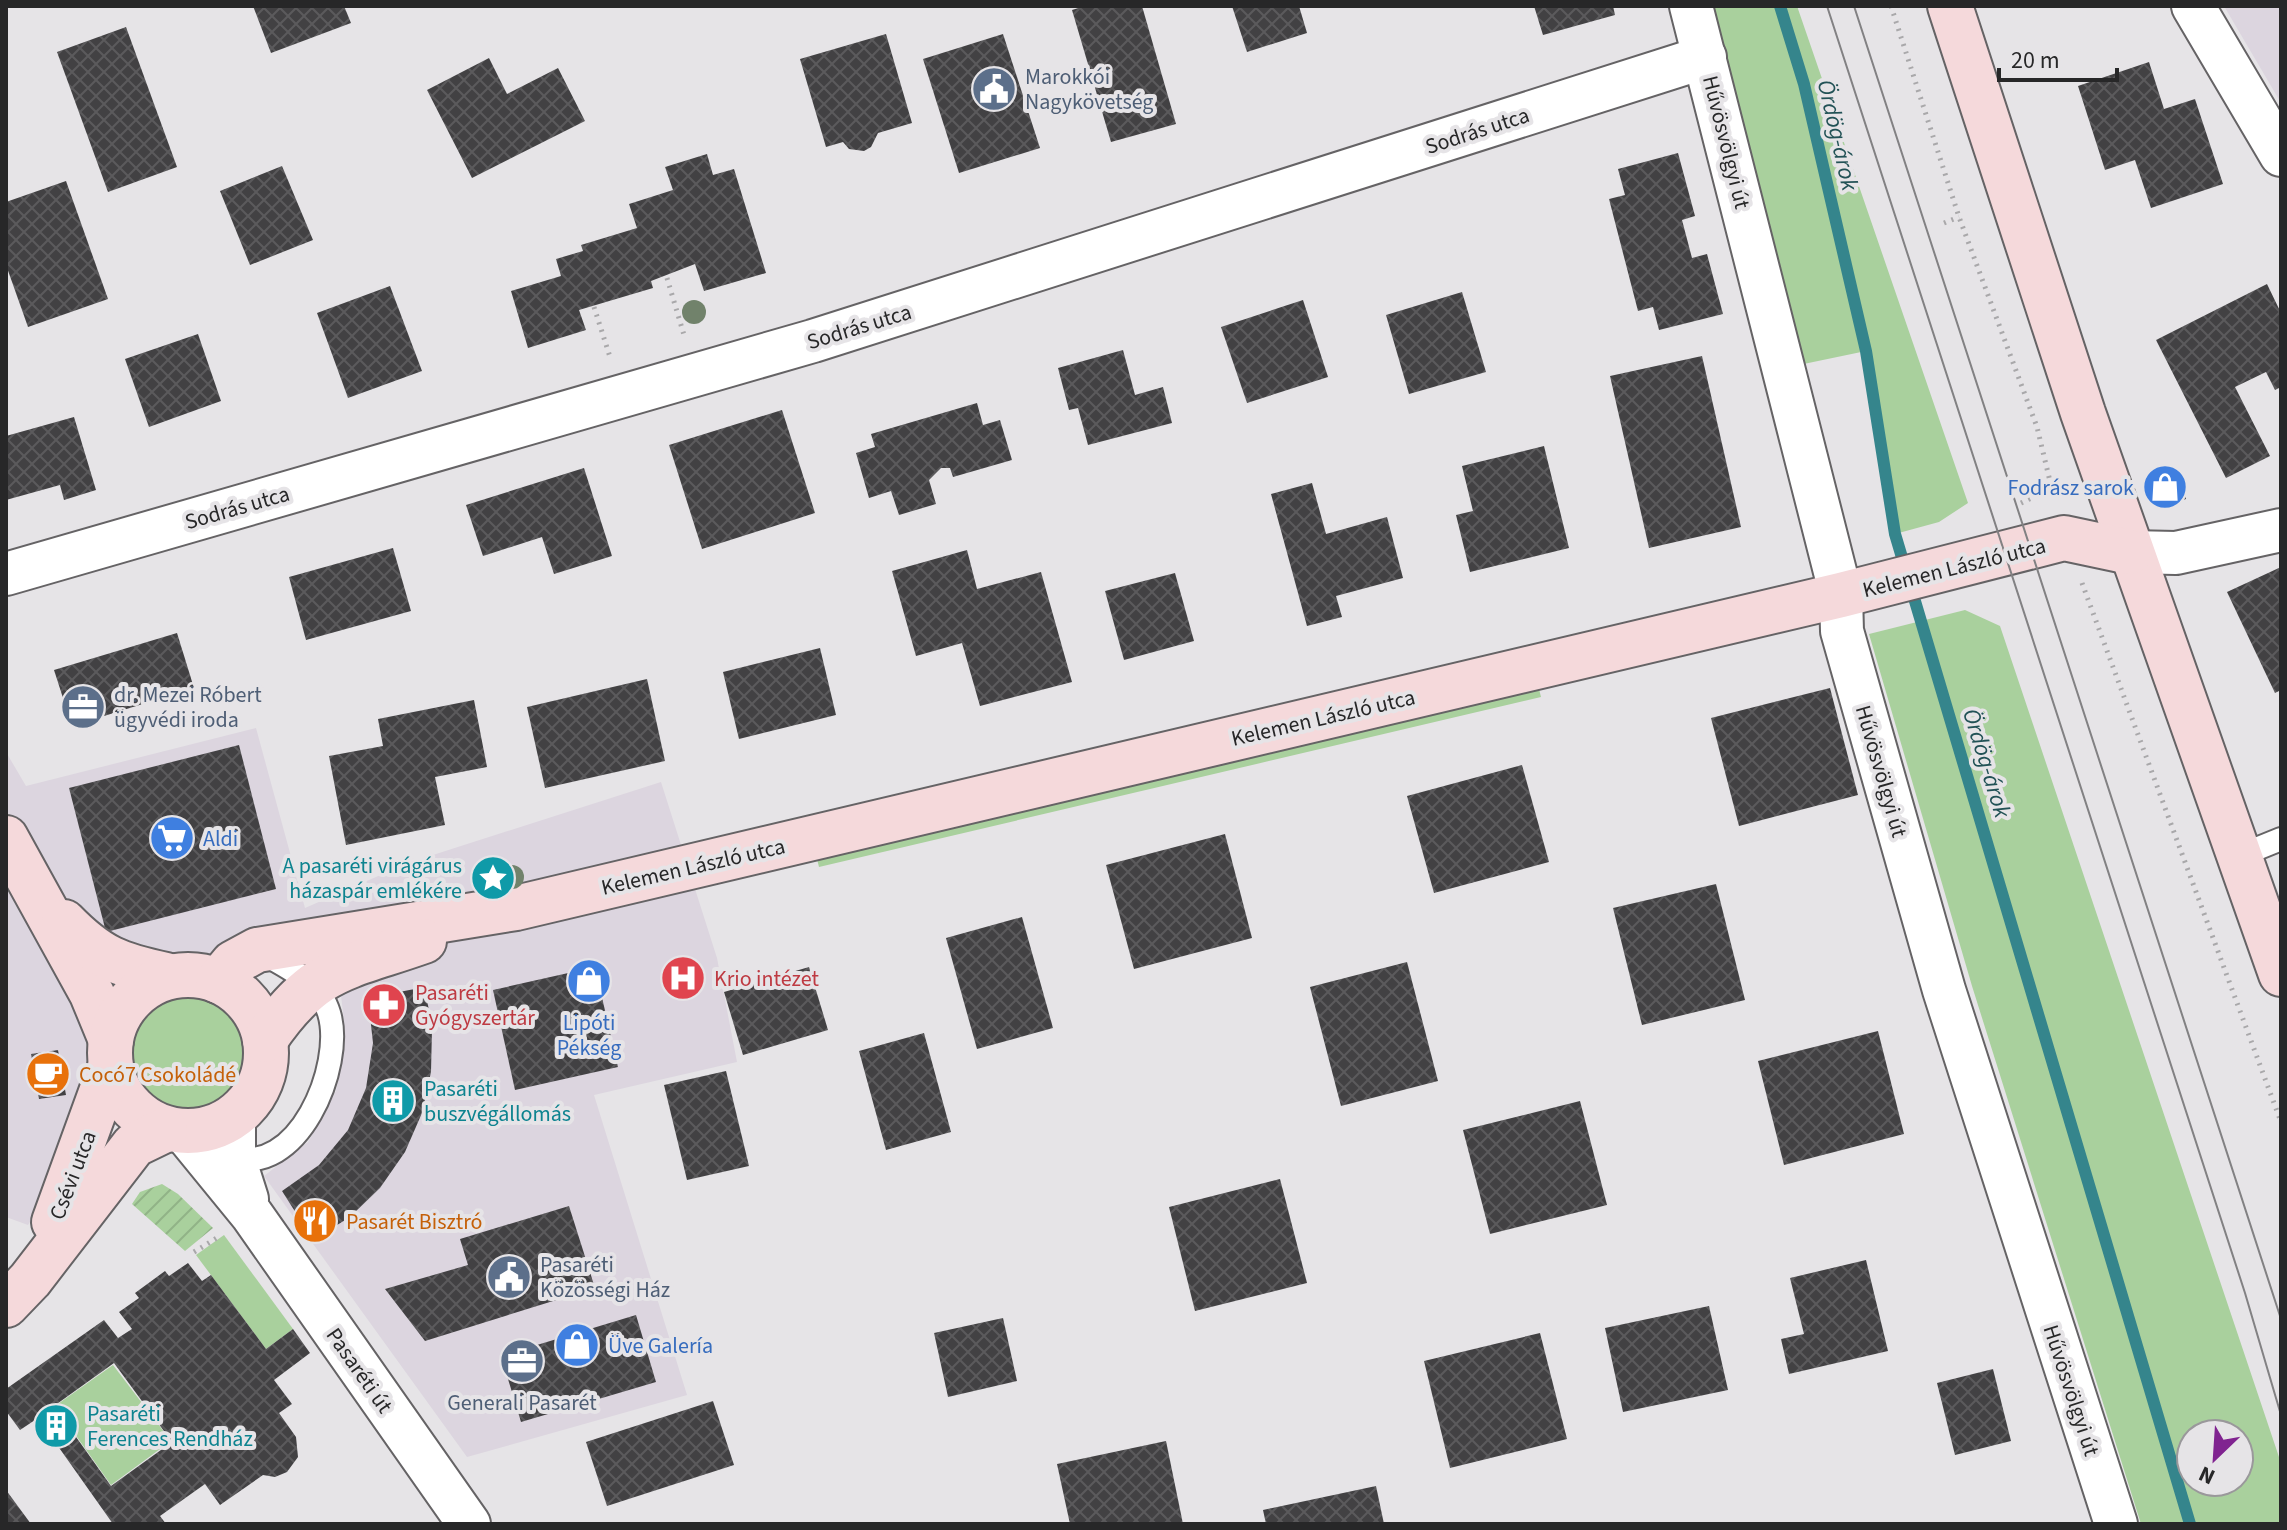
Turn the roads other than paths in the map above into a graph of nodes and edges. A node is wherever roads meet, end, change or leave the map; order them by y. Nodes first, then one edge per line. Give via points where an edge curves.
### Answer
1 (1691, 6) edge
2 (1950, 6) edge
3 (2193, 6) edge
4 (1705, 57) junction
5 (2281, 155) edge
6 (2281, 530) edge
7 (2130, 552) junction
8 (6, 574) edge
9 (1841, 595) junction
10 (6, 838) edge
11 (2281, 839) edge
12 (2239, 856) junction
13 (40, 898) junction
14 (516, 908) junction
15 (257, 950) junction
16 (2281, 974) edge
17 (166, 975) junction
18 (218, 981) junction
19 (312, 984) junction
20 (265, 1040) junction
21 (110, 1054) junction
22 (175, 1131) junction
23 (234, 1138) junction
24 (242, 1222) junction
25 (18, 1292) edge
26 (469, 1524) edge
27 (2116, 1524) edge

1 - 4 street, Hűvösvölgyi út
2 - 7 street
3 - 5 street
4 - 8 street, Sodrás utca via 695,375
4 - 9 street, Hűvösvölgyi út
6 - 7 street via 2176,553
7 - 9 street, Kelemen László utca via 2064,538
7 - 12 street
9 - 14 street, Kelemen László utca
9 - 27 street, Hűvösvölgyi út via 1842,631 1944,990
10 - 13 street
11 - 12 lane
12 - 16 street
13 - 17 street via 98,954 120,965
13 - 21 street via 92,994
14 - 15 street, Kelemen László utca
14 - 19 street, Kelemen László utca via 334,971
15 - 18 street, Kelemen László utca via 233,963
15 - 19 lane
17 - 18 street via 187,973
17 - 21 street via 129,999 117,1018
18 - 20 street via 244,1001
19 - 20 street, Kelemen László utca via 289,1004
19 - 23 lane via 329,1013 330,1055 322,1088 302,1128 284,1148 256,1160
20 - 23 street via 261,1084
21 - 22 street via 121,1094 140,1116
21 - 25 street, Csévi utca via 85,1145
22 - 23 street via 211,1129
22 - 24 street, Pasaréti út
22 - 25 street, Csévi utca via 134,1145
23 - 24 street, Pasaréti út
24 - 26 street, Pasaréti út

